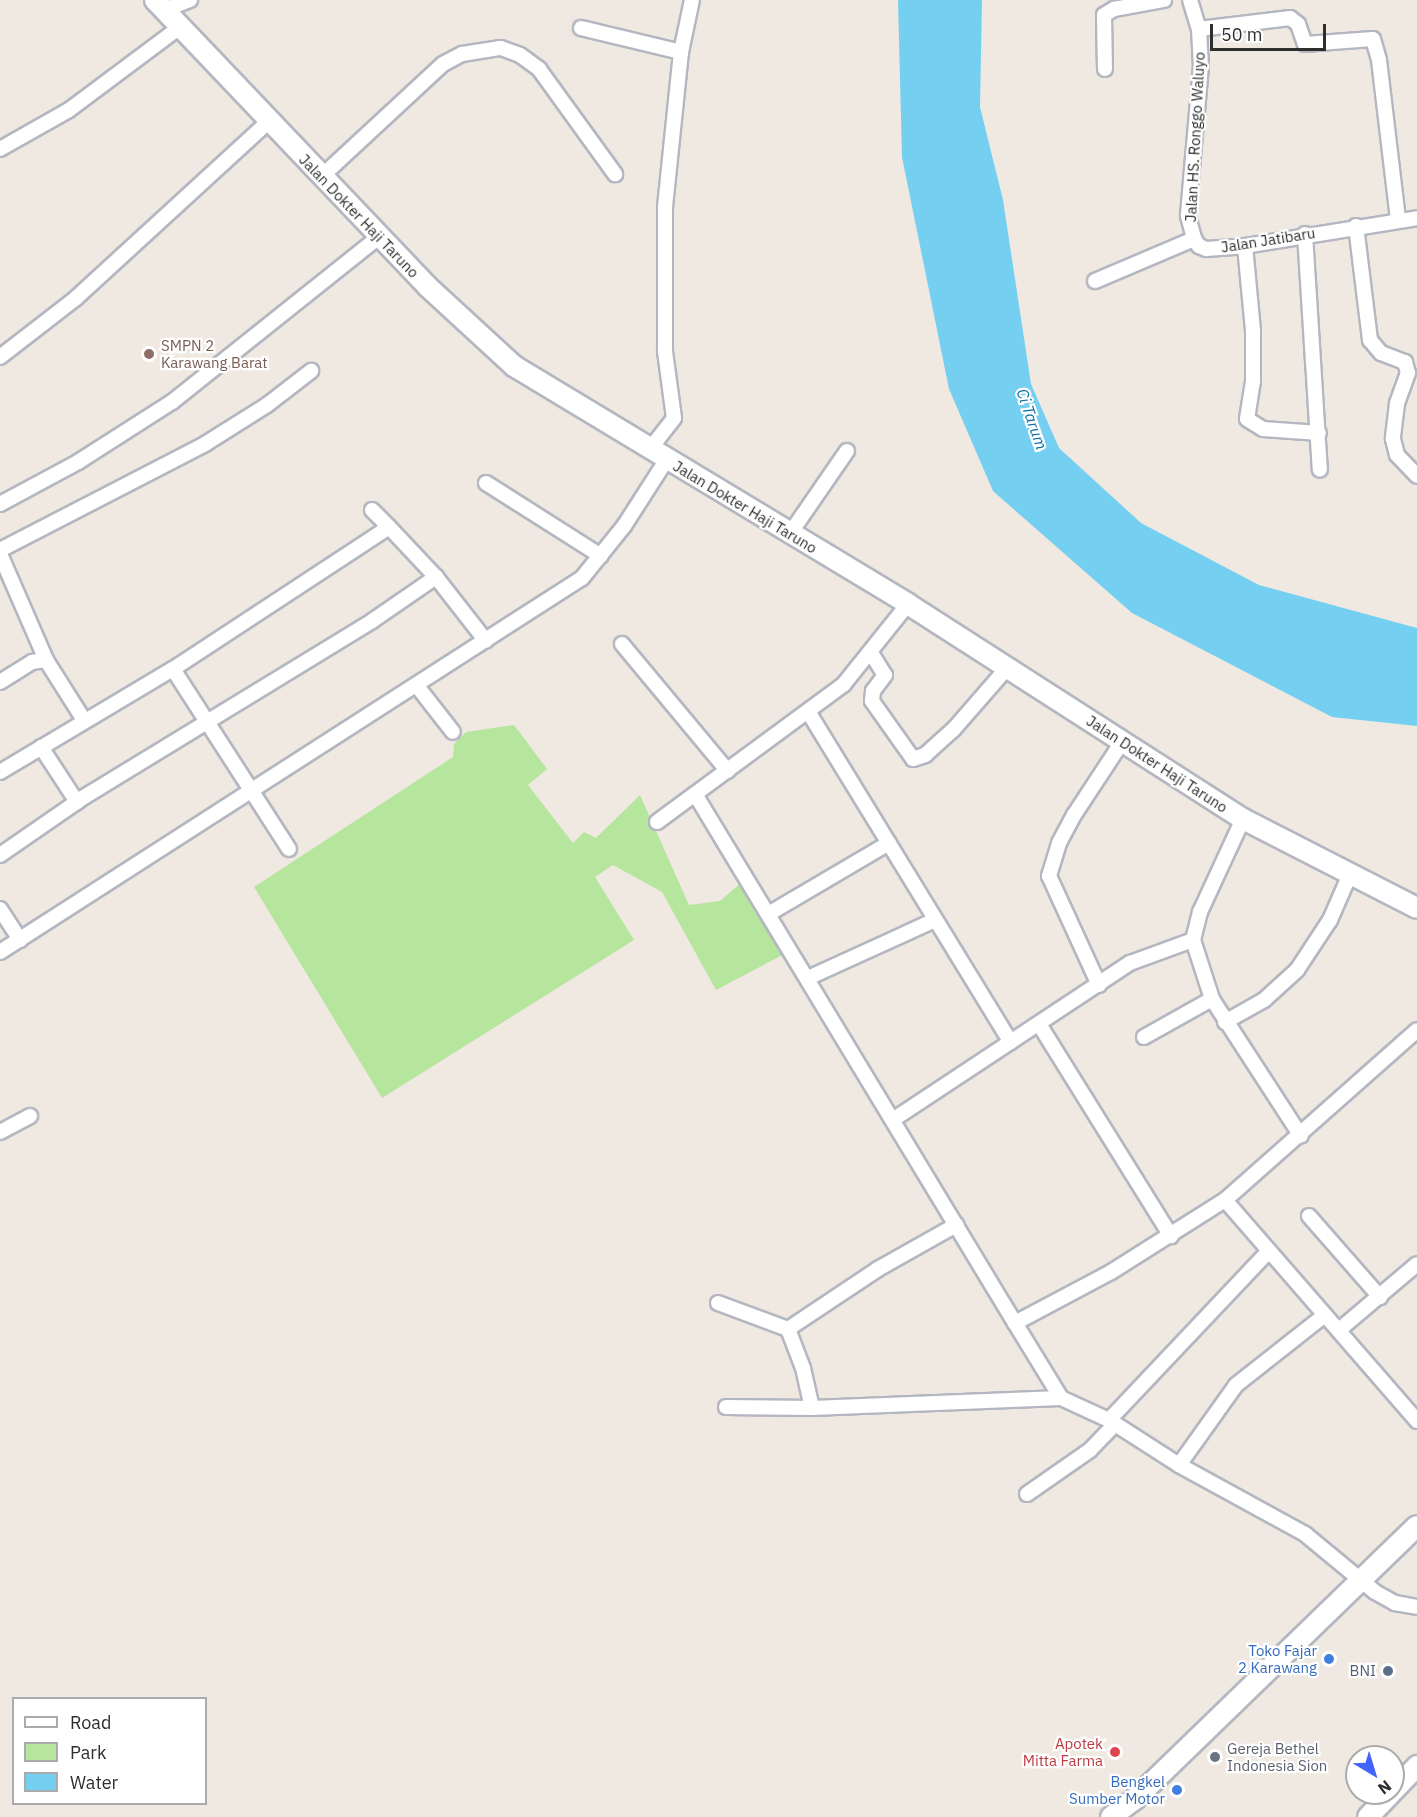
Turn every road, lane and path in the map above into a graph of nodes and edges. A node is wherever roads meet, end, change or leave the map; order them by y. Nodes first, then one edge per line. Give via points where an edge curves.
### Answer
1 (190, 0) edge
2 (692, 0) edge
3 (1164, 0) edge
4 (1190, 0) edge
5 (160, 5) edge
6 (180, 27) junction
7 (581, 28) dead end
8 (1199, 29) junction
9 (681, 52) junction
10 (1105, 69) dead end
11 (269, 121) junction
12 (0, 149) edge
13 (615, 174) dead end
14 (321, 177) junction
15 (1417, 218) edge
16 (1398, 219) junction
17 (1356, 226) junction
18 (1305, 234) junction
19 (379, 237) junction
20 (1194, 239) junction
21 (1245, 246) junction
22 (1095, 282) dead end
23 (0, 357) edge
24 (311, 371) dead end
25 (1319, 434) junction
26 (650, 448) junction
27 (847, 451) dead end
28 (667, 459) junction
29 (1320, 470) dead end
30 (1417, 476) edge
31 (486, 483) dead end
32 (0, 504) edge
33 (372, 510) dead end
34 (389, 527) junction
35 (789, 535) junction
36 (0, 552) edge
37 (601, 556) junction
38 (436, 577) junction
39 (908, 604) junction
40 (486, 641) junction
41 (622, 644) dead end
42 (871, 653) junction
43 (46, 660) junction
44 (1008, 667) junction
45 (173, 669) junction
46 (0, 682) edge
47 (417, 686) junction
48 (809, 713) junction
49 (84, 720) junction
50 (208, 721) junction
51 (453, 732) dead end
52 (1122, 742) junction
53 (41, 747) junction
54 (728, 771) junction
55 (0, 772) edge
56 (252, 791) junction
57 (695, 794) junction
58 (77, 802) junction
59 (1243, 819) junction
60 (657, 822) dead end
61 (889, 843) junction
62 (288, 849) dead end
63 (0, 855) edge
64 (1350, 874) junction
65 (1417, 908) edge
66 (0, 909) edge
67 (770, 913) junction
68 (935, 920) junction
69 (20, 940) junction
70 (1193, 940) junction
71 (0, 952) edge
72 (810, 977) junction
73 (1099, 985) junction
74 (1212, 999) junction
75 (1225, 1022) junction
76 (1039, 1024) junction
77 (1417, 1030) edge
78 (1144, 1036) dead end
79 (1011, 1042) junction
80 (30, 1116) dead end
81 (894, 1119) junction
82 (0, 1132) edge
83 (1301, 1136) junction
84 (1225, 1200) junction
85 (1309, 1216) dead end
86 (956, 1226) junction
87 (1171, 1236) junction
88 (1268, 1252) junction
89 (1417, 1264) edge
90 (1380, 1297) junction
91 (718, 1303) dead end
92 (1325, 1315) junction
93 (1015, 1323) junction
94 (788, 1329) junction
95 (1339, 1330) junction
96 (1061, 1398) junction
97 (726, 1407) dead end
98 (812, 1408) junction
99 (1417, 1421) edge
100 (1112, 1422) junction
101 (1179, 1465) junction
102 (1027, 1494) dead end
103 (1417, 1526) edge
104 (1367, 1573) junction
105 (1417, 1607) edge
106 (1417, 1766) edge
107 (1405, 1781) edge
108 (1135, 1799) junction
109 (1383, 1805) edge
110 (1111, 1817) edge
111 (1124, 1817) edge
112 (1368, 1817) edge

1 - 5 street
2 - 9 street
3 - 10 street via 1114,9 1104,15
4 - 8 street, Jalan HS. Ronggo Waluyo
5 - 6 street, Jalan Dokter Haji Taruno
6 - 11 street, Jalan Dokter Haji Taruno
6 - 12 street via 69,110
7 - 9 street
8 - 16 street via 1290,18 1298,24 1305,44 1373,39 1379,60
8 - 20 street, Jalan HS. Ronggo Waluyo via 1201,66 1188,216
9 - 26 street via 664,226 665,351 674,418
11 - 14 street, Jalan Dokter Haji Taruno
11 - 23 street via 76,298
13 - 14 street via 539,69 520,55 501,48 462,54 442,64
14 - 19 street, Jalan Dokter Haji Taruno
15 - 16 street, Jalan Jatibaru
16 - 17 street, Jalan Jatibaru
17 - 18 street, Jalan Jatibaru
17 - 30 street via 1370,340 1381,352 1405,362 1408,373 1397,404 1393,439 1397,455
18 - 21 street, Jalan Jatibaru
18 - 25 street
19 - 26 street, Jalan Dokter Haji Taruno via 514,366
19 - 32 street via 172,402 78,462
20 - 21 street, Jalan Jatibaru via 1206,249
20 - 22 street
21 - 25 street via 1253,331 1253,381 1247,419 1249,424 1263,429
24 - 36 street via 267,405 205,444
25 - 29 street
26 - 28 street, Jalan Dokter Haji Taruno
27 - 35 street
28 - 35 street, Jalan Dokter Haji Taruno
28 - 37 street
31 - 37 street
33 - 34 street
34 - 38 street
34 - 45 street
35 - 39 street, Jalan Dokter Haji Taruno
36 - 43 street
37 - 40 street via 567,590
38 - 40 street
38 - 50 street via 372,621
39 - 42 street
39 - 44 street, Jalan Dokter Haji Taruno
40 - 47 street
41 - 54 street
42 - 44 street via 885,675 873,691 872,701 913,759 925,755 952,730
42 - 48 street via 844,684
43 - 46 street via 32,662
43 - 49 street
44 - 52 street, Jalan Dokter Haji Taruno
45 - 49 street via 92,720
45 - 50 street
47 - 51 street
47 - 56 street
48 - 54 street
48 - 61 street
49 - 53 street
50 - 56 street
50 - 58 street
52 - 59 street, Jalan Dokter Haji Taruno
52 - 73 street via 1074,815 1059,843 1049,876
53 - 55 street
53 - 58 street
54 - 57 street
56 - 62 street
56 - 69 street
57 - 60 street
57 - 67 street
58 - 63 street
59 - 64 street, Jalan Dokter Haji Taruno
59 - 70 street via 1200,912
61 - 67 street
61 - 68 street
64 - 65 street, Jalan Dokter Haji Taruno
64 - 75 street via 1330,920 1297,970 1264,1000
66 - 69 street
67 - 72 street
68 - 72 street
68 - 79 street
69 - 71 street
70 - 73 street via 1130,963
70 - 74 street
72 - 81 street
73 - 76 street
74 - 75 street
74 - 78 street
75 - 83 street
76 - 79 street
76 - 87 street
77 - 83 street
79 - 81 street
80 - 82 street
81 - 86 street
83 - 84 street
84 - 87 street
84 - 88 street
85 - 90 street
86 - 93 street
86 - 94 street via 878,1269
87 - 93 street
88 - 92 street
88 - 100 street
89 - 90 street
90 - 95 street
91 - 94 street
92 - 95 street
92 - 101 street via 1236,1385
93 - 96 street
94 - 98 street via 803,1368
95 - 99 street
96 - 98 street
96 - 100 street
97 - 98 street
100 - 101 street
100 - 102 street via 1090,1450
101 - 104 street
103 - 104 street
104 - 105 street via 1395,1603
104 - 108 street
106 - 107 street
108 - 110 street
108 - 111 street
109 - 112 street

